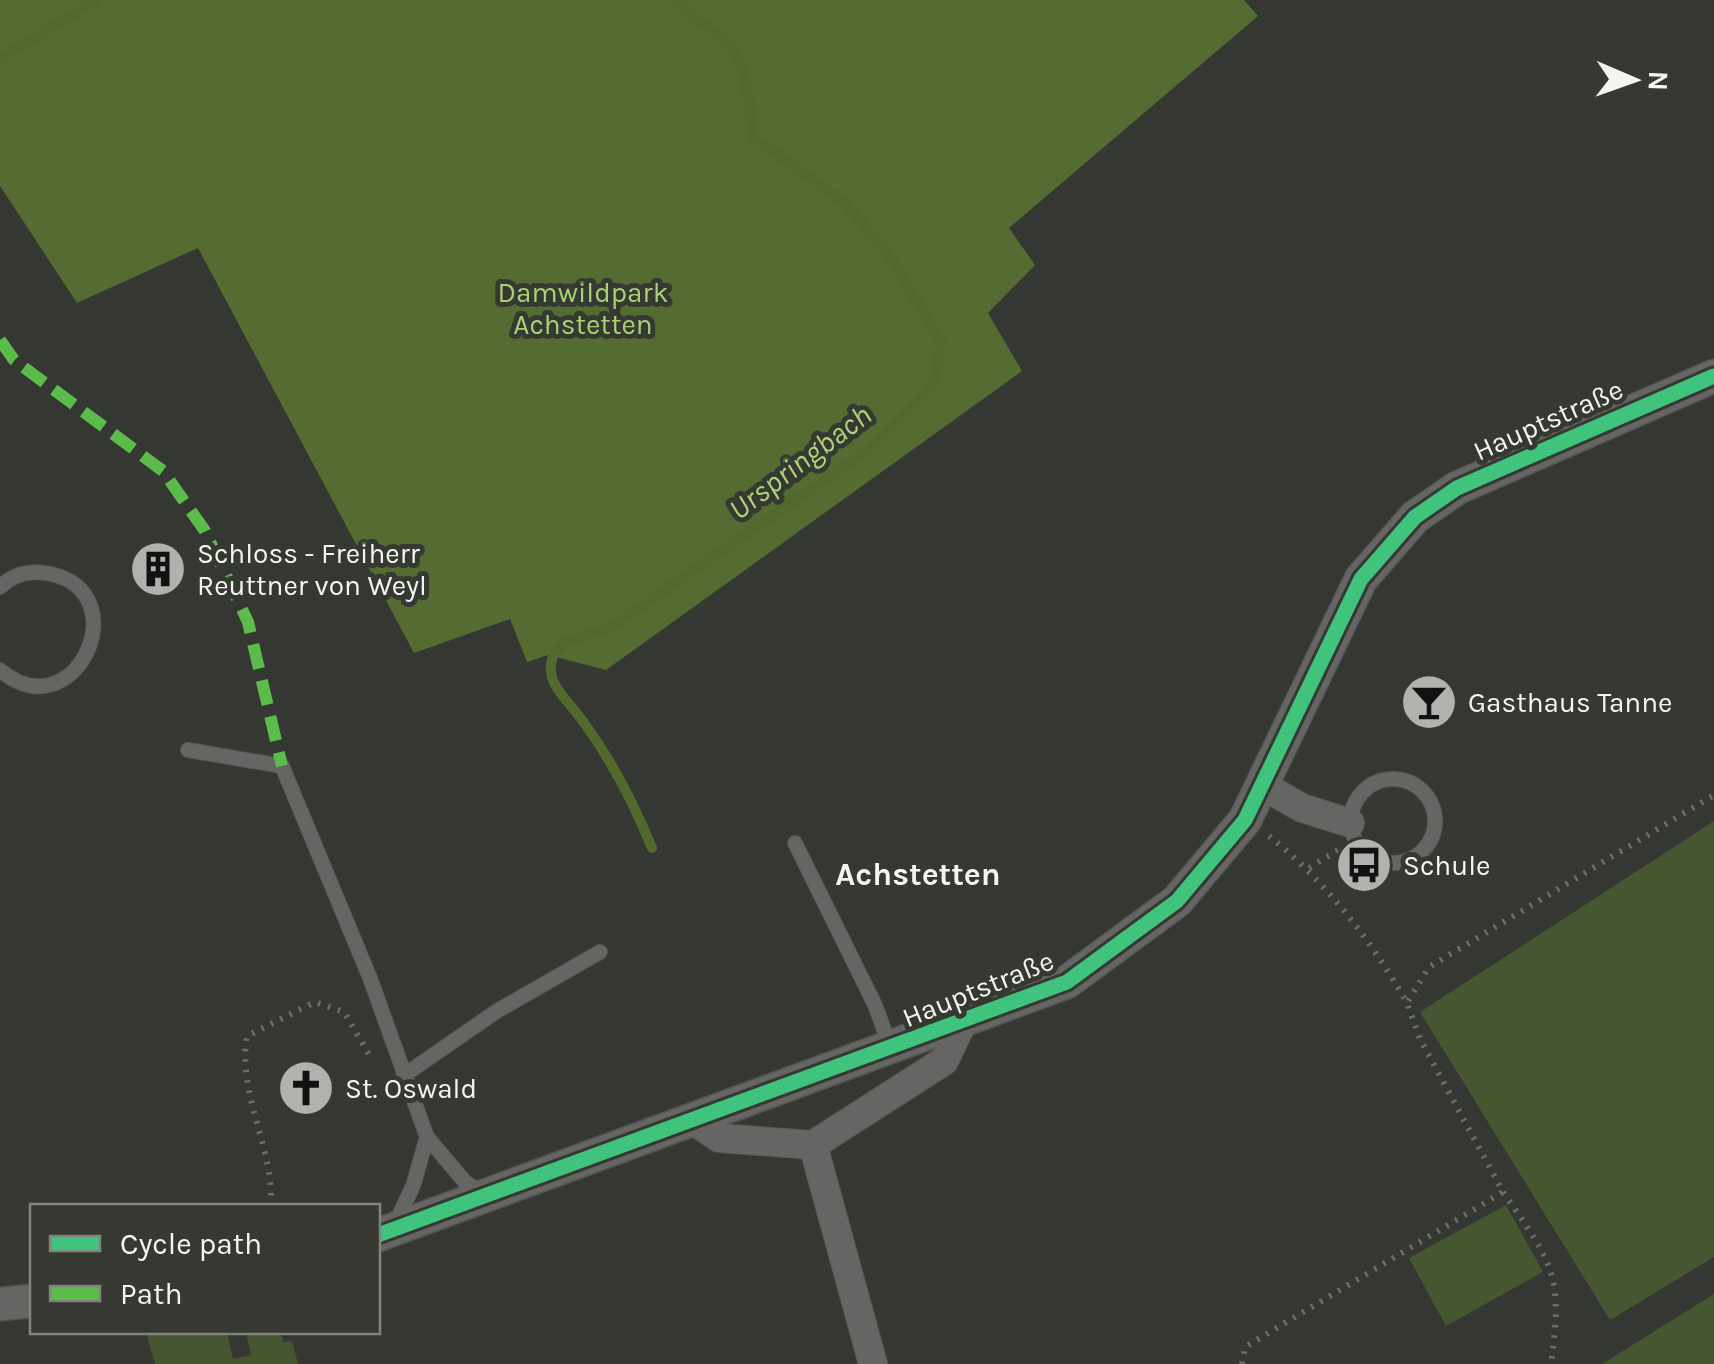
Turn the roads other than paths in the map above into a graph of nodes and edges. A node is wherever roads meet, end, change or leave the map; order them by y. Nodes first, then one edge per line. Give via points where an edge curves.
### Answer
1 (1714, 376) edge
2 (0, 587) edge
3 (0, 670) edge
4 (188, 750) dead end
5 (1262, 785) junction
6 (1350, 824) junction
7 (796, 843) dead end
8 (600, 952) dead end
9 (962, 1024) junction
10 (891, 1050) junction
11 (403, 1076) junction
12 (694, 1121) junction
13 (427, 1137) junction
14 (813, 1145) junction
15 (487, 1196) junction
16 (385, 1233) edge
17 (30, 1301) edge
18 (0, 1304) edge
19 (870, 1361) edge

1 - 5 street, Hauptstraße via 1457,488 1415,517 1362,579
2 - 3 lane via 24,573 57,575 87,600 93,619 88,655 59,681 28,684
4 - 11 lane via 282,766
5 - 6 street
5 - 9 street, Hauptstraße via 1246,820 1177,901 1128,942 1067,982
6 - 6 lane via 1360,848 1387,864 1412,860 1431,842 1436,816 1426,793 1403,779 1377,782 1357,798
7 - 10 lane, Hauptstraße
8 - 11 lane via 496,1010
9 - 10 street, Hauptstraße
9 - 14 street via 944,1062
10 - 12 street, Hauptstraße
11 - 13 lane
12 - 14 street via 719,1138
12 - 15 street, Hauptstraße
13 - 15 lane via 465,1182
13 - 16 lane via 413,1186
14 - 19 street
15 - 16 street, Hauptstraße
17 - 18 street

